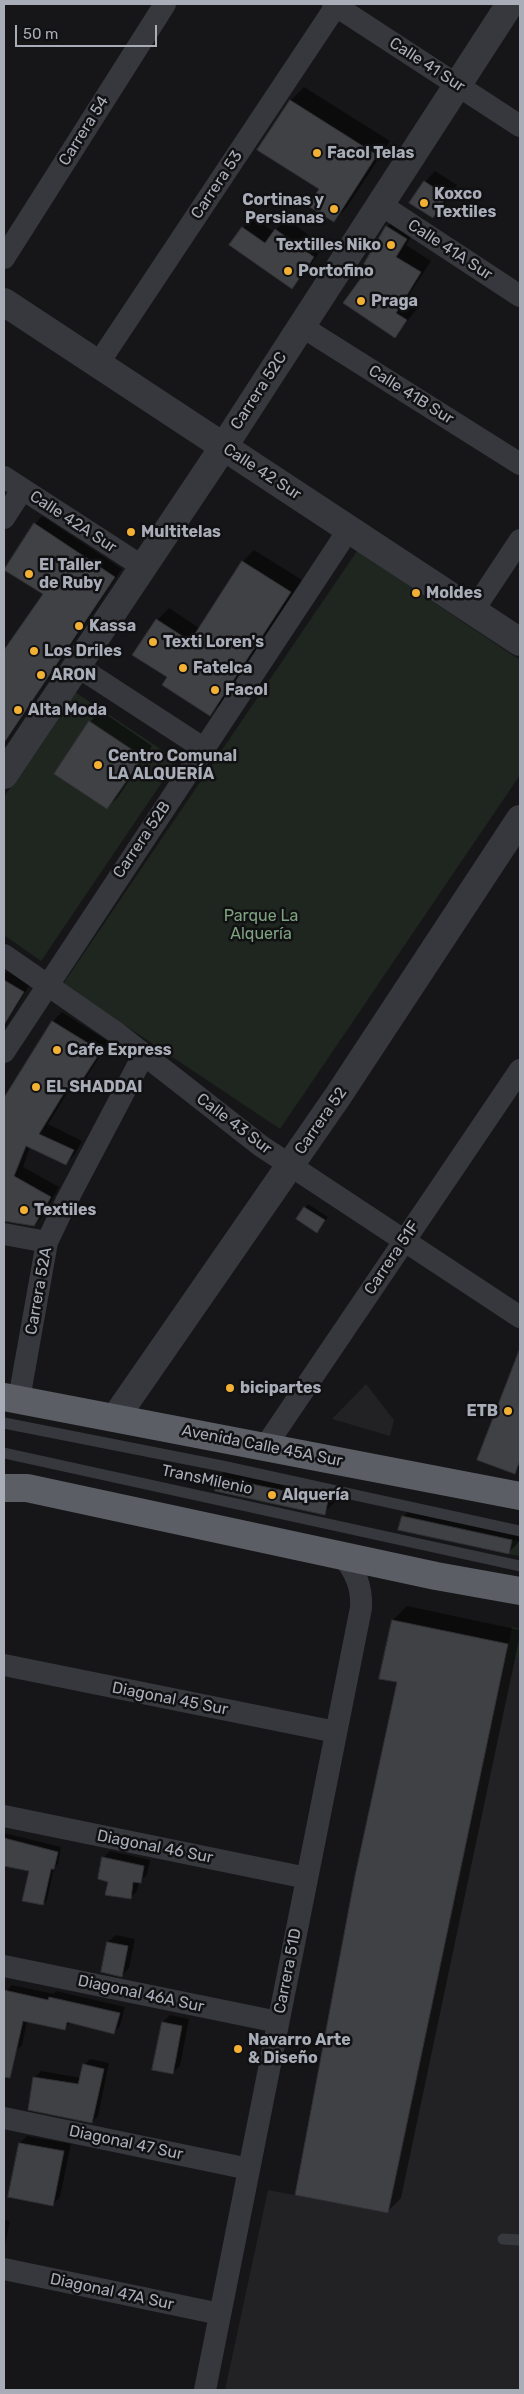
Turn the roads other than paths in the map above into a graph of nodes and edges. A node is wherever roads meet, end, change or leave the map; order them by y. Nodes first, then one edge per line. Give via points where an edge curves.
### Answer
1 (165, 4) edge
2 (510, 4) edge
3 (335, 5) edge
4 (457, 84) junction
5 (520, 126) edge
6 (380, 204) junction
7 (4, 258) edge
8 (520, 296) edge
9 (4, 302) edge
10 (301, 326) junction
11 (98, 364) junction
12 (224, 446) junction
13 (520, 464) edge
14 (4, 478) edge
15 (22, 490) junction
16 (4, 518) edge
17 (349, 529) junction
18 (520, 540) edge
19 (143, 567) junction
20 (473, 611) junction
21 (520, 642) edge
22 (77, 666) junction
23 (204, 748) junction
24 (4, 776) edge
25 (520, 819) edge
26 (4, 955) edge
27 (48, 986) junction
28 (4, 1052) edge
29 (144, 1054) junction
30 (520, 1070) edge
31 (290, 1165) junction
32 (4, 1234) edge
33 (404, 1241) junction
34 (47, 1242) junction
35 (520, 1317) edge
36 (9, 1397) edge
37 (115, 1418) junction
38 (4, 1424) edge
39 (265, 1447) junction
40 (4, 1453) edge
41 (15, 1488) edge
42 (520, 1496) edge
43 (4, 1504) edge
44 (520, 1531) edge
45 (343, 1556) junction
46 (520, 1566) edge
47 (520, 1591) edge
48 (4, 1665) edge
49 (336, 1732) junction
50 (4, 1816) edge
51 (307, 1878) junction
52 (4, 1966) edge
53 (278, 2022) junction
54 (4, 2118) edge
55 (249, 2169) junction
56 (503, 2239) dead end
57 (520, 2240) edge
58 (4, 2270) edge
59 (220, 2314) junction
60 (204, 2390) edge

1 - 7 street, Carrera 54
2 - 4 street, Carrera 52C
3 - 4 street, Calle 41 Sur
3 - 11 street, Carrera 53
4 - 5 street, Calle 41 Sur
4 - 6 street, Carrera 52C
6 - 8 street, Calle 41A Sur
6 - 10 street, Carrera 52C
9 - 11 street, Calle 42 Sur
10 - 12 street, Carrera 52C
10 - 13 street, Calle 41B Sur
11 - 12 street, Calle 42 Sur
12 - 17 street, Calle 42 Sur
12 - 19 street, Carrera 52C
14 - 15 street, Calle 42A Sur
15 - 16 street
15 - 19 street, Calle 42A Sur
17 - 20 street, Calle 42 Sur
17 - 23 street, Carrera 52B
18 - 20 street
19 - 22 street, Carrera 52C
20 - 21 street, Calle 42 Sur
22 - 23 street
22 - 24 street, Carrera 52C
23 - 27 street, Carrera 52B
25 - 31 street, Carrera 52
26 - 27 street, Calle 43 Sur
27 - 28 street, Carrera 52B
27 - 29 street, Calle 43 Sur
29 - 31 street, Calle 43 Sur via 260,1146
29 - 34 street, Carrera 52A
30 - 33 street, Carrera 51F
31 - 33 street, Calle 43 Sur
31 - 37 street, Carrera 52
32 - 34 street
33 - 35 street, Calle 43 Sur
33 - 39 street, Carrera 51F
34 - 36 street, Carrera 52A
36 - 37 highway, Avenida Calle 45A Sur
37 - 39 highway, Avenida Calle 45A Sur
38 - 44 lane, TransMilenio via 222,1466
39 - 42 highway, Avenida Calle 45A Sur
40 - 46 lane, TransMilenio
41 - 43 street via 14,1494
41 - 45 highway
45 - 47 highway
45 - 49 street, Carrera 51D via 362,1590
48 - 49 street, Diagonal 45 Sur
49 - 51 street, Carrera 51D
50 - 51 street, Diagonal 46 Sur
51 - 53 street, Carrera 51D
52 - 53 street, Diagonal 46A Sur
53 - 55 street, Carrera 51D
54 - 55 street, Diagonal 47 Sur
55 - 59 street, Carrera 51D
56 - 57 lane
58 - 59 street, Diagonal 47A Sur
59 - 60 street, Carrera 51D

